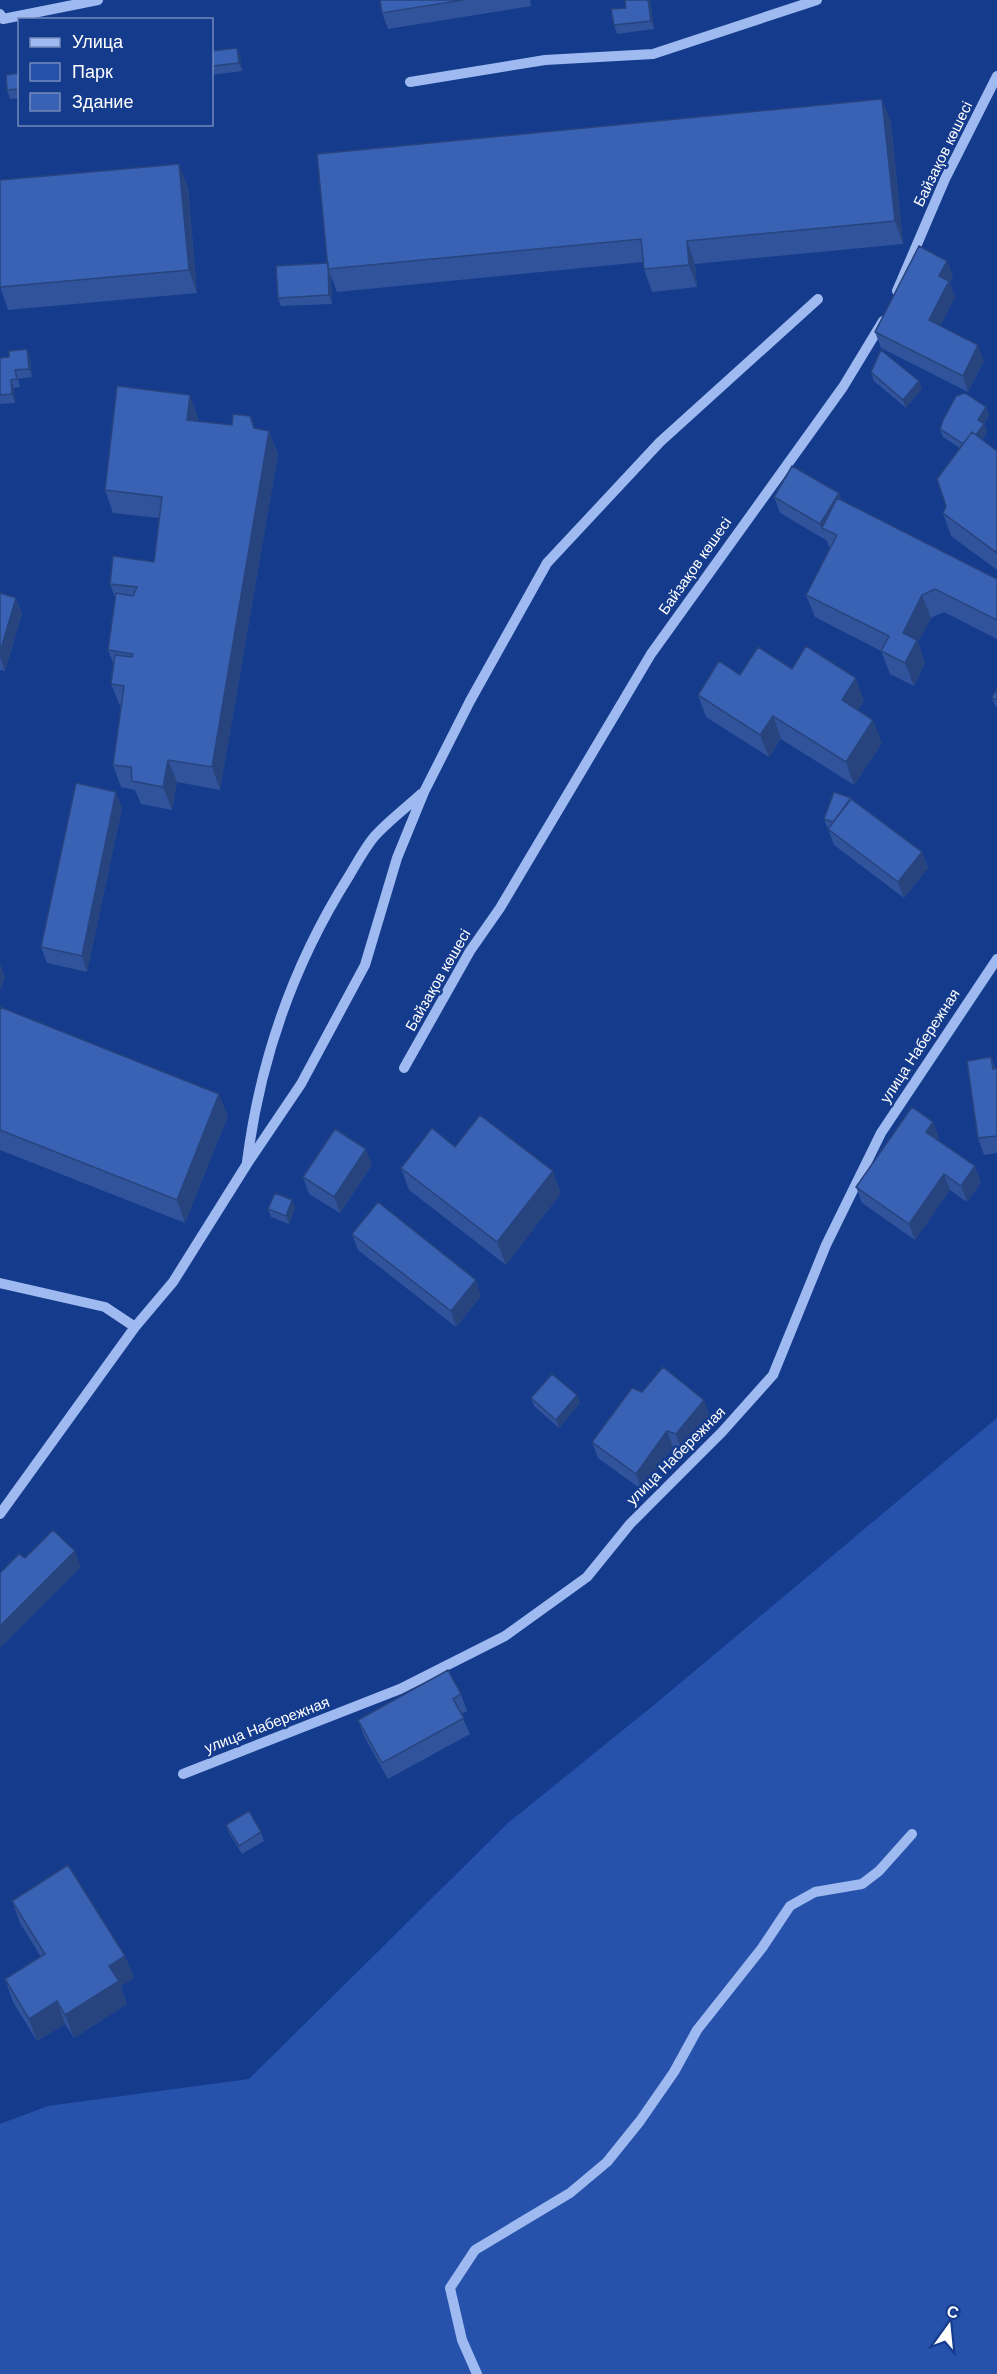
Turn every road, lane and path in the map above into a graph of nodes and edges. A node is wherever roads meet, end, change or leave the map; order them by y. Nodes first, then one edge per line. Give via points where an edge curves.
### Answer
1 (99, 0) edge
2 (817, 0) edge
3 (0, 14) edge
4 (997, 76) edge
5 (410, 82) dead end
6 (818, 298) dead end
7 (423, 792) junction
8 (997, 959) edge
9 (404, 1068) dead end
10 (247, 1164) junction
11 (0, 1283) edge
12 (135, 1326) junction
13 (0, 1514) edge
14 (183, 1774) dead end
15 (912, 1834) dead end
16 (477, 2374) edge

1 - 3 street via 3,19
2 - 5 street via 653,54 545,60
4 - 9 street, Байзақов көшесі via 945,179 890,308 843,387 651,654 500,908 470,951
6 - 7 street via 660,442 547,563
7 - 10 street via 397,858 365,965 301,1084
7 - 10 street via 374,837 330,906 290,990 267,1057
8 - 14 street, улица Набережная via 881,1133 826,1245 773,1375 630,1524 587,1577 505,1636 400,1689
10 - 12 street via 173,1281
11 - 12 street via 105,1307
12 - 13 street
15 - 16 street via 879,1872 862,1884 815,1892 790,1906 697,2030 674,2072 607,2162 570,2193 475,2250 450,2288 462,2340

